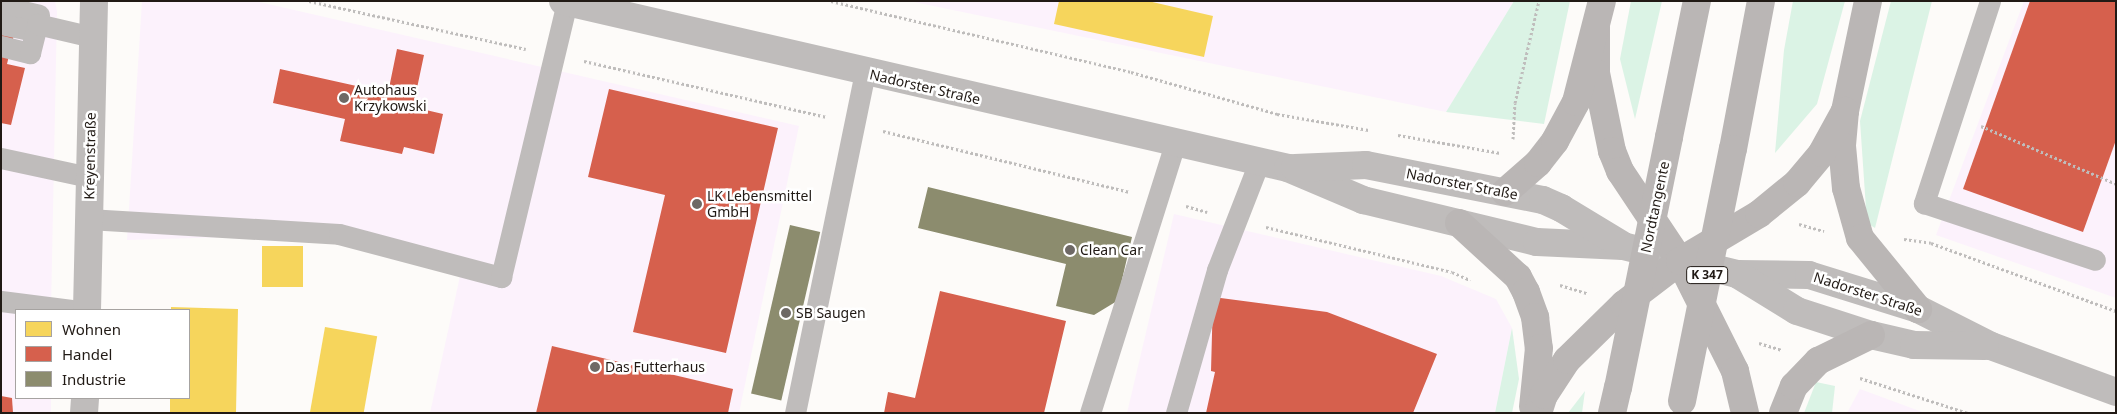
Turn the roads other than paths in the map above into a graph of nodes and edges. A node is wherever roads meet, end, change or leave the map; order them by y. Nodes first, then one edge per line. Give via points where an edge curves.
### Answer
1 (94, 1) edge
2 (1697, 1) edge
3 (1761, 1) edge
4 (1868, 1) edge
5 (1990, 1) edge
6 (565, 2) edge
7 (1, 6) edge
8 (1599, 14) edge
9 (39, 18) edge
10 (1, 24) edge
11 (93, 37) junction
12 (1, 46) edge
13 (865, 73) junction
14 (1845, 111) junction
15 (1175, 144) junction
16 (1, 158) edge
17 (1258, 162) junction
18 (1288, 168) junction
19 (88, 177) junction
20 (1505, 192) junction
21 (88, 219) junction
22 (1460, 223) junction
23 (1623, 246) junction
24 (2095, 260) dead end
25 (1680, 261) junction
26 (1737, 274) junction
27 (1, 301) edge
28 (63, 309) edge
29 (86, 309) edge
30 (1918, 309) junction
31 (1871, 335) junction
32 (1991, 346) junction
33 (2116, 392) edge
34 (84, 399) edge
35 (1615, 400) edge
36 (1680, 407) edge
37 (84, 413) edge
38 (795, 413) edge
39 (1090, 413) edge
40 (1176, 413) edge
41 (1532, 413) edge
42 (1538, 413) edge
43 (1745, 413) edge
44 (1784, 413) edge

1 - 11 street, Kreyenstraße
2 - 35 highway, Nordtangente, bridge
3 - 36 highway, K 347, bridge
4 - 14 highway, K 347
5 - 24 lane via 1924,203
6 - 13 street, Nadorster Straße
6 - 21 lane via 501,277 339,234
7 - 9 lane
8 - 20 highway, K 347 via 1576,102 1555,141 1538,163
8 - 25 highway, K 347 via 1596,73 1612,151 1620,171
9 - 10 lane
9 - 11 lane
9 - 12 lane via 30,53
11 - 19 street, Kreyenstraße
13 - 15 street, Nadorster Straße
13 - 38 lane
14 - 25 highway, K 347 via 1822,153 1797,183 1760,214
14 - 30 highway, K 347 via 1842,146 1846,188 1860,238
15 - 17 street, Nadorster Straße
15 - 39 lane
16 - 19 lane
17 - 18 street, Nadorster Straße
17 - 40 lane via 1217,270
18 - 20 street, Nadorster Straße via 1366,165
18 - 22 street, Nadorster Straße via 1363,200
19 - 21 street, Kreyenstraße
20 - 23 street, Nadorster Straße via 1562,208
21 - 29 street, Kreyenstraße
22 - 23 street, Nadorster Straße via 1537,242
22 - 41 highway via 1518,278 1526,292 1535,317 1538,348
23 - 25 street, Nadorster Straße
25 - 26 street, Nadorster Straße
25 - 42 highway via 1624,304 1568,360 1544,395
25 - 43 highway via 1735,371
26 - 30 street, Nadorster Straße via 1809,275
26 - 31 street, Nadorster Straße via 1797,311
27 - 28 lane
30 - 32 street, Nadorster Straße
31 - 32 street, Nadorster Straße via 1914,345
31 - 44 highway via 1818,361 1794,386
32 - 33 street, Nadorster Straße
34 - 37 street

